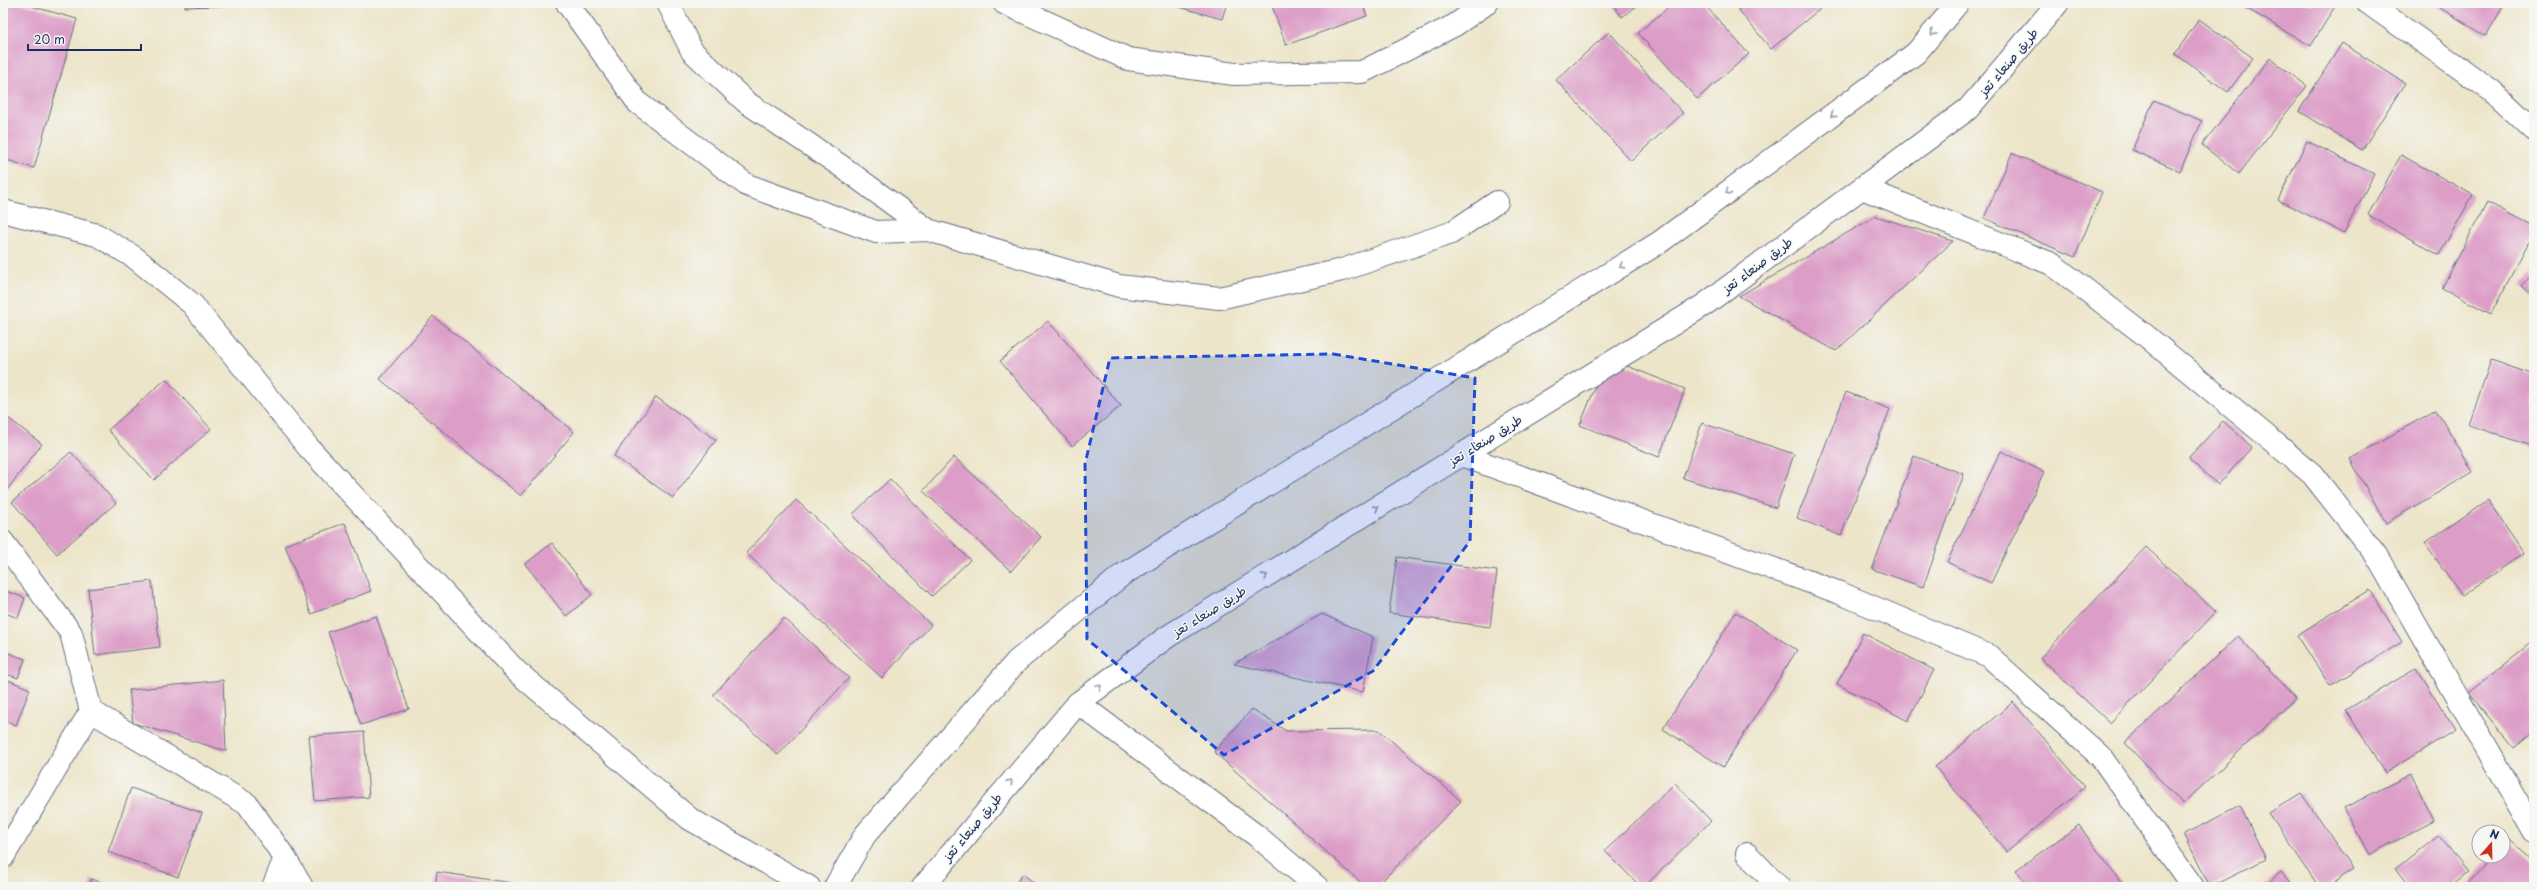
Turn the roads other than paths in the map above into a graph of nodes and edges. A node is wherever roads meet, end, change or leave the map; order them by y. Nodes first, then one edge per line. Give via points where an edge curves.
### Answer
1 (567, 3) edge
2 (668, 3) edge
3 (1004, 3) edge
4 (1488, 3) edge
5 (1958, 3) edge
6 (2058, 3) edge
7 (2368, 3) edge
8 (2534, 130) edge
9 (1862, 188) junction
10 (1497, 202) dead end
11 (3, 211) edge
12 (928, 230) junction
13 (1461, 455) junction
14 (3, 542) edge
15 (1078, 703) junction
16 (91, 712) junction
17 (2534, 831) edge
18 (1747, 854) dead end
19 (3, 857) edge
20 (286, 858) junction
21 (273, 887) edge
22 (302, 887) edge
23 (809, 887) edge
24 (835, 887) edge
25 (923, 887) edge
26 (1317, 887) edge
27 (1780, 887) edge
28 (2193, 887) edge

1 - 12 main road via 638,103 747,186 876,232
2 - 12 main road via 692,51 746,102 841,166
3 - 4 main road via 1128,59 1234,74 1362,72 1456,25
5 -> 24 main road via 1916,54 1660,242 1122,575 1017,661 865,835
6 - 9 main road, طريق صنعاء تعز via 1968,109
7 - 8 main road via 2492,91
9 - 13 main road, طريق صنعاء تعز via 1704,305
9 - 17 main road via 2052,264 2145,335 2312,474 2376,555
10 - 12 main road via 1451,233 1342,270 1219,298 1119,286
11 - 23 main road via 97,235 134,257 192,304 308,447 516,671 690,819
15 -> 13 main road, طريق صنعاء تعز via 1167,637
13 - 28 main road via 1840,593 1988,656 2101,757
14 - 16 main road via 71,633
25 -> 15 main road, طريق صنعاء تعز
15 - 26 main road via 1257,836
16 - 19 main road
16 - 20 main road via 247,804
18 - 27 main road
20 - 21 main road
20 - 22 main road

